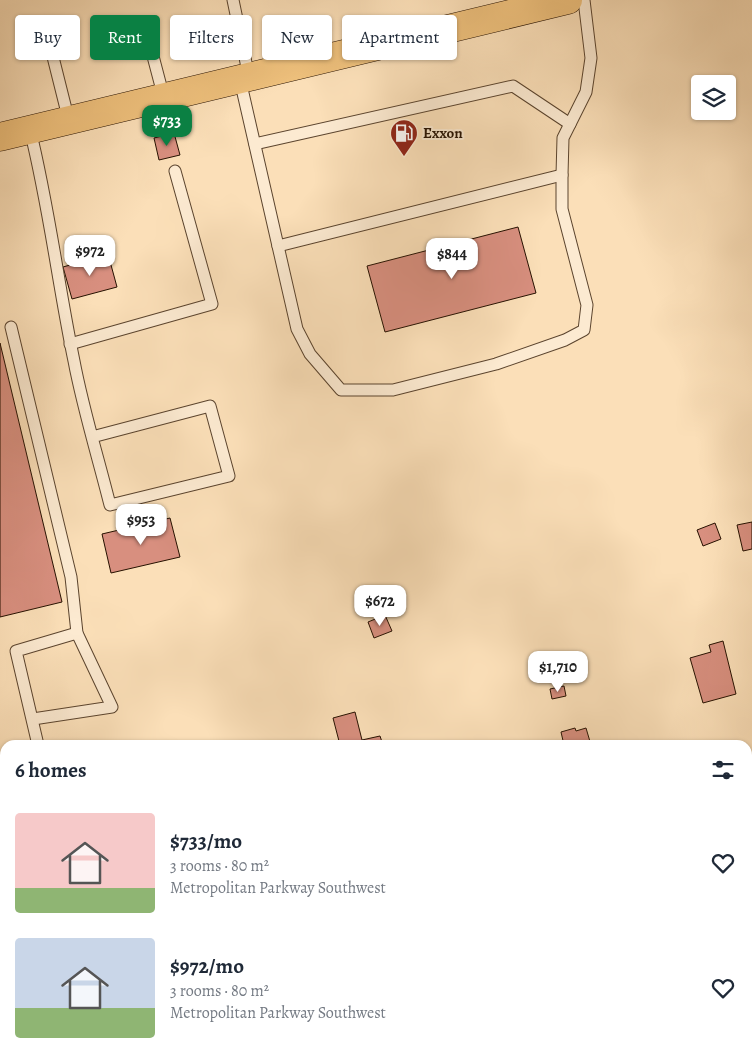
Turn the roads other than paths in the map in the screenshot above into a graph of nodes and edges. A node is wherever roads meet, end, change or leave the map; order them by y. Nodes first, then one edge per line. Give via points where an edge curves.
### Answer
1 (233, 0) edge
2 (568, 0) edge
3 (584, 0) edge
4 (54, 60) edge
5 (155, 60) edge
6 (245, 79) junction
7 (164, 98) junction
8 (69, 121) junction
9 (570, 124) junction
10 (30, 130) junction
11 (0, 137) edge
12 (255, 144) junction
13 (175, 171) dead end
14 (562, 175) junction
15 (278, 246) junction
16 (11, 327) dead end
17 (70, 344) junction
18 (92, 437) junction
19 (78, 633) junction
20 (33, 719) junction
21 (37, 740) edge

1 - 6 lane
2 - 6 main road
3 - 9 lane via 591,58 586,92
4 - 8 lane
5 - 7 lane
6 - 7 main road
6 - 12 lane
7 - 8 main road
8 - 10 main road
9 - 12 lane via 513,86
9 - 14 lane via 563,138
10 - 11 main road
10 - 17 lane via 45,193
12 - 15 lane
13 - 17 lane via 212,304
14 - 15 lane
14 - 15 lane via 562,209 586,305 584,330 565,340 477,369 393,390 341,390 310,354 297,329
16 - 19 lane via 71,576
17 - 18 lane
18 - 18 lane via 110,505 229,476 210,406
19 - 20 lane via 16,651
19 - 20 lane via 112,707
20 - 21 lane

